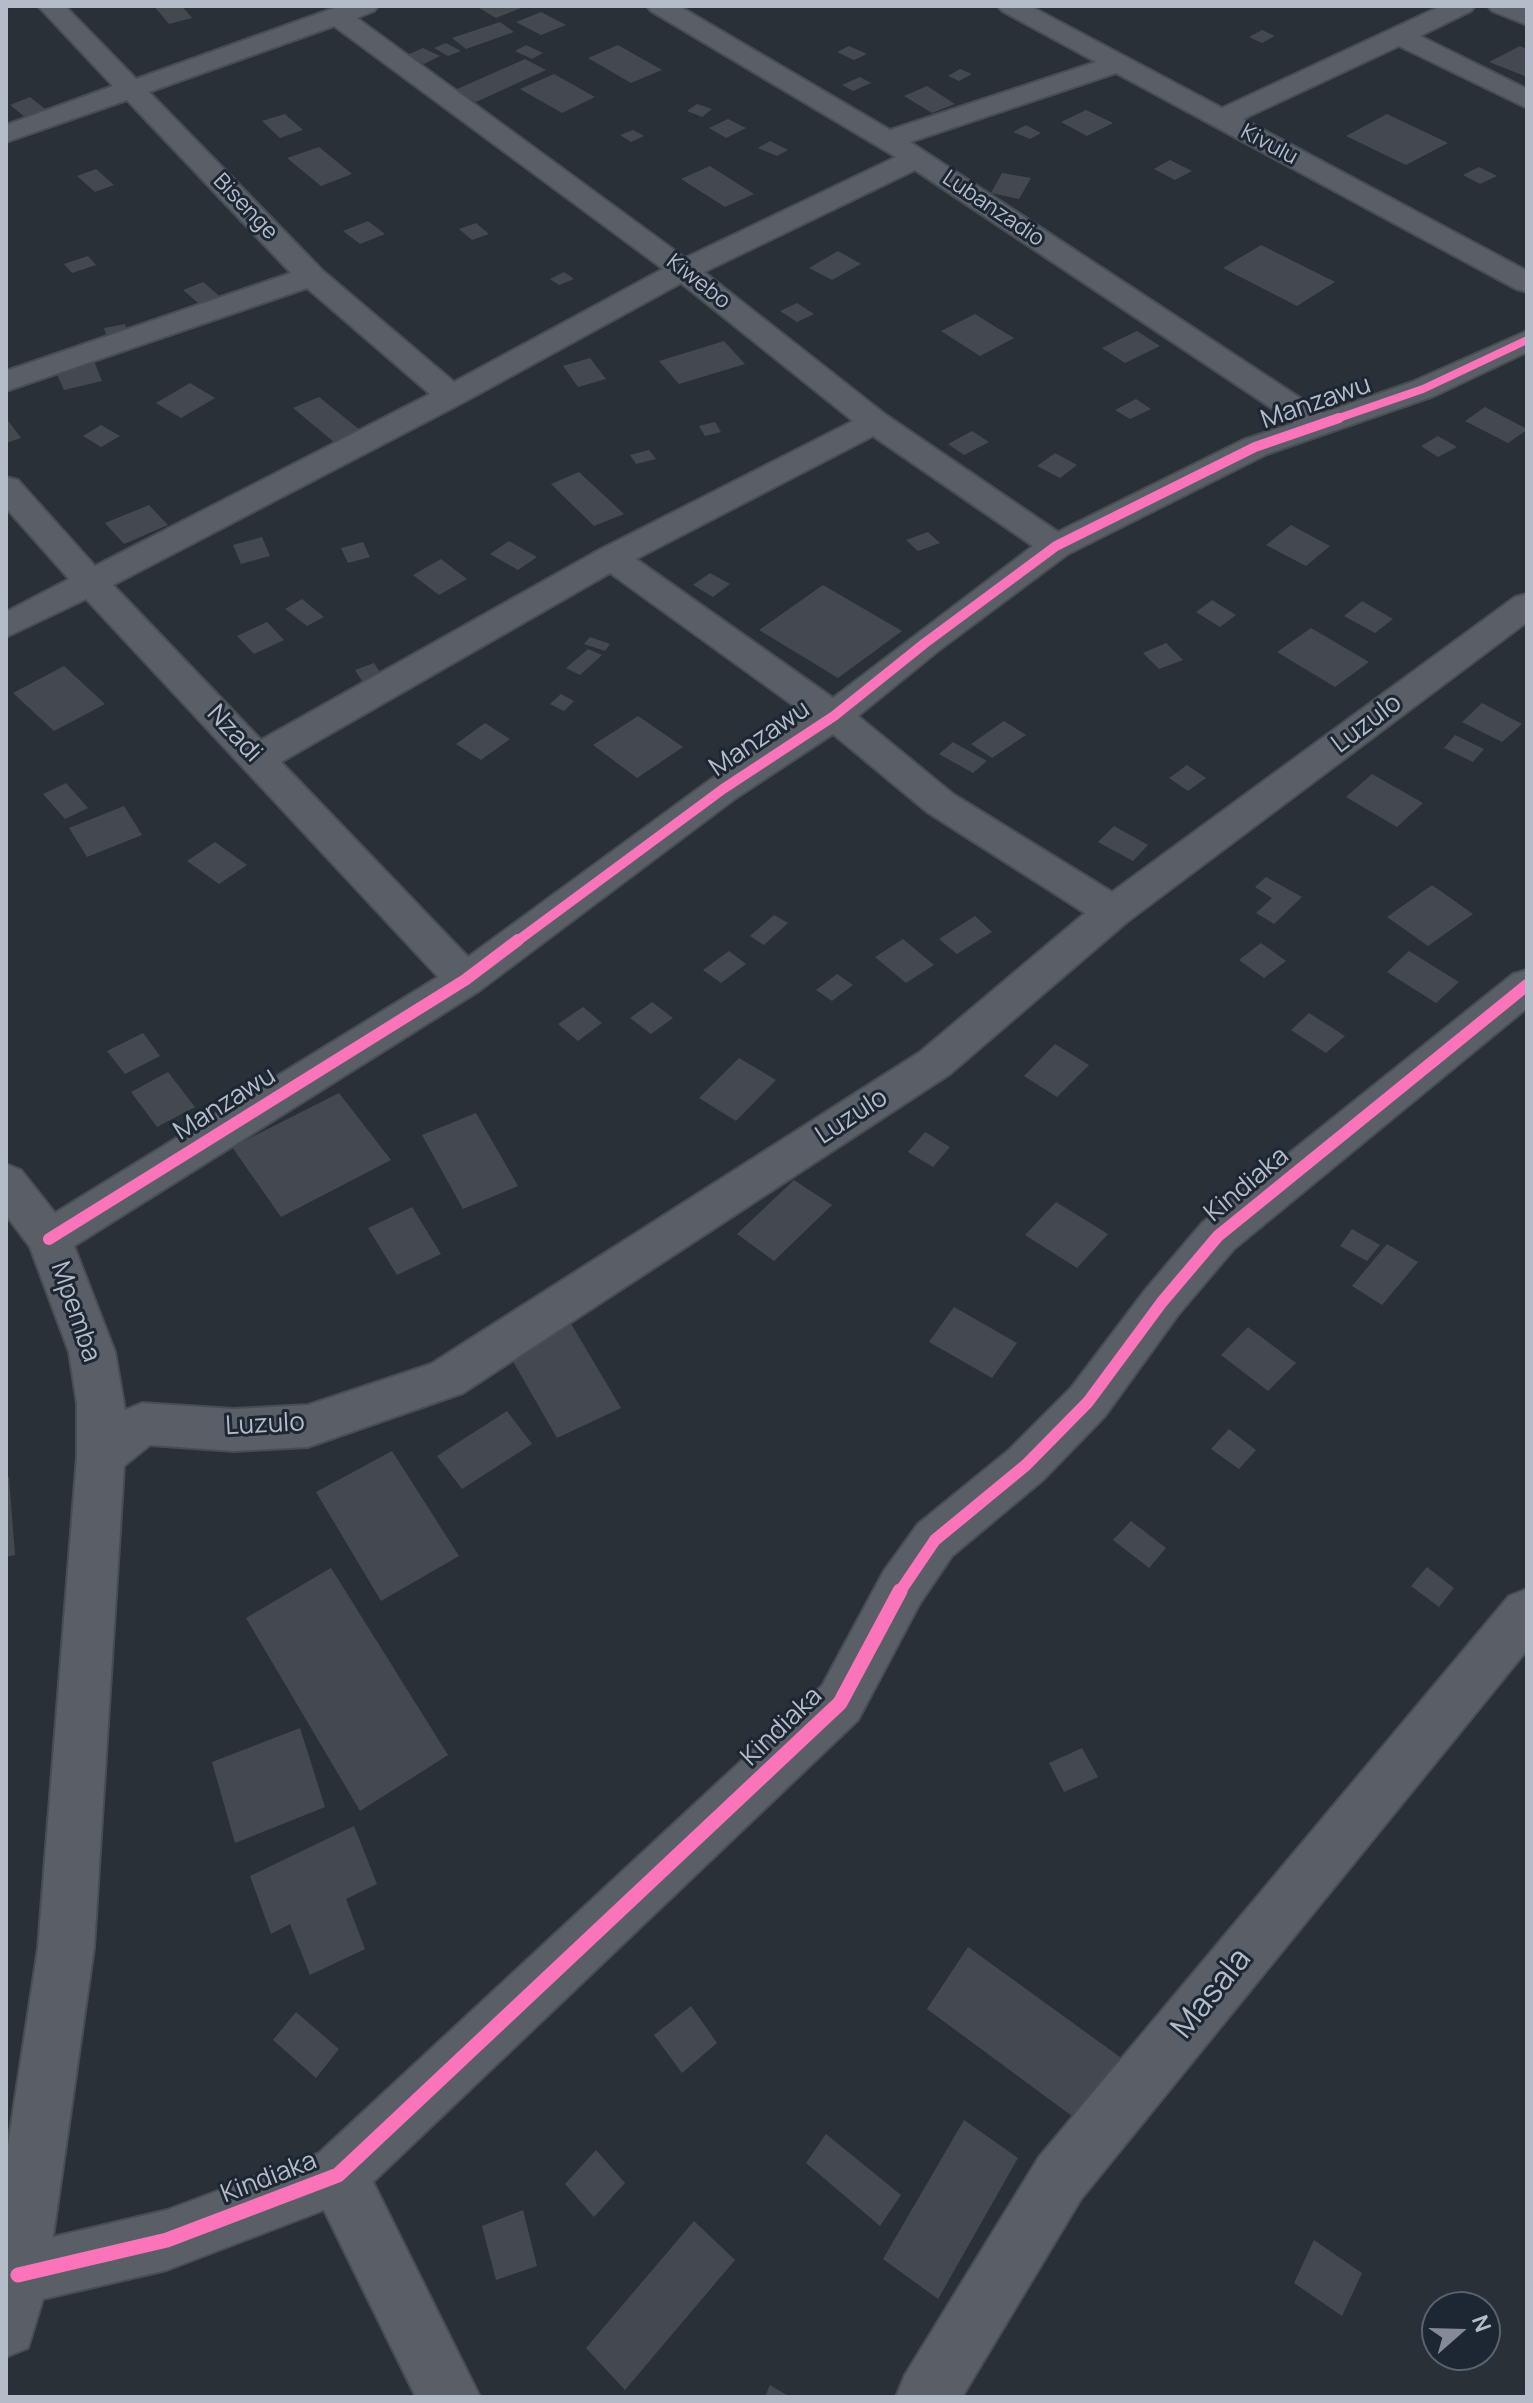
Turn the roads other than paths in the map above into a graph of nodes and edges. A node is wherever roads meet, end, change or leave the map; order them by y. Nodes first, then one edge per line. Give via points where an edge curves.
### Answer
1 (51, 6) edge
2 (295, 6) edge
3 (660, 6) edge
4 (1011, 6) edge
5 (1462, 6) edge
6 (1501, 6) edge
7 (341, 16) edge
8 (1527, 17) edge
9 (1398, 35) junction
10 (1118, 64) junction
11 (133, 91) junction
12 (1527, 100) edge
13 (1222, 119) junction
14 (6, 134) edge
15 (885, 141) junction
16 (917, 158) junction
17 (683, 270) junction
18 (311, 276) junction
19 (1527, 283) edge
20 (1527, 340) edge
21 (1491, 358) junction
22 (1527, 377) edge
23 (6, 382) edge
24 (451, 396) junction
25 (875, 422) junction
26 (1318, 424) junction
27 (6, 487) edge
28 (1056, 546) junction
29 (611, 558) junction
30 (90, 582) junction
31 (1527, 605) edge
32 (6, 626) edge
33 (834, 716) junction
34 (257, 759) junction
35 (1113, 912) junction
36 (465, 980) junction
37 (1527, 985) edge
38 (6, 1182) edge
39 (49, 1239) junction
40 (101, 1456) junction
41 (1527, 1612) edge
42 (338, 2175) junction
43 (18, 2275) junction
44 (6, 2326) edge
45 (449, 2397) edge
46 (927, 2397) edge

1 - 11 street, Bisenge
2 - 7 street, Kiwebo
3 - 15 street, Lubanzadio
4 - 10 street, Kivulu
5 - 9 street
6 - 8 street
7 - 11 street
7 - 17 street, Kiwebo
9 - 12 street
9 - 13 street
10 - 13 street, Kivulu
10 - 15 street
11 - 14 street
11 - 18 street, Bisenge
13 - 19 street, Kivulu
15 - 16 street, Lubanzadio
16 - 17 street
16 - 26 street, Lubanzadio
17 - 24 street
17 - 25 street, Kiwebo
18 - 23 street
18 - 24 street, Bisenge
20 - 21 street, Manzawu
21 - 22 street
21 - 26 street, Manzawu via 1423,389
24 - 30 street
25 - 28 street, Kiwebo
25 - 29 street
26 - 28 street, Manzawu via 1255,447
27 - 30 street, Nzadi
28 - 33 street, Manzawu
29 - 33 street
29 - 34 street
30 - 32 street
30 - 34 street, Nzadi
31 - 35 street, Luzulo
33 - 35 street via 940,803
33 - 36 street, Manzawu via 723,789
34 - 36 street, Nzadi
35 - 40 street, Luzulo via 935,1063 446,1379 308,1426 234,1430 142,1424
36 - 39 street, Manzawu
37 - 42 street, Kindiaka via 1218,1236 1088,1402 1026,1465 935,1540 902,1587 840,1703
38 - 39 street, Mpemba
39 - 40 street, Mpemba via 92,1352 101,1404
40 - 43 street, Mpemba via 66,1948
41 - 46 street, Masala via 1060,2178
42 - 43 street, Kindiaka via 167,2240
42 - 45 street
43 - 44 street, Mpemba

